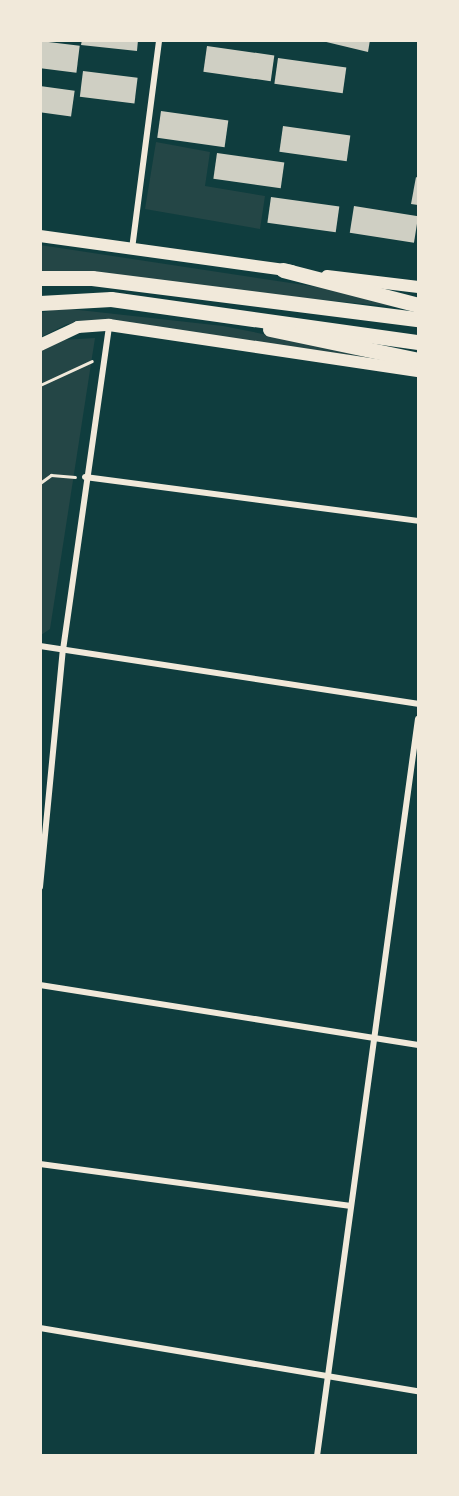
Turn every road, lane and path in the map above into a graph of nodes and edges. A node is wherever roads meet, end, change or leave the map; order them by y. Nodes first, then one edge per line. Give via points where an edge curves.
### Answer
1 (159, 40) edge
2 (40, 236) edge
3 (132, 250) junction
4 (283, 270) junction
5 (40, 278) edge
6 (418, 287) edge
7 (40, 303) edge
8 (418, 305) edge
9 (221, 315) junction
10 (418, 319) edge
11 (110, 325) junction
12 (418, 342) edge
13 (40, 345) edge
14 (105, 356) junction
15 (418, 360) edge
16 (418, 371) edge
17 (40, 385) edge
18 (85, 477) junction
19 (40, 483) edge
20 (418, 521) edge
21 (40, 646) edge
22 (63, 650) junction
23 (418, 704) edge
24 (418, 718) edge
25 (40, 887) edge
26 (40, 985) edge
27 (373, 1038) junction
28 (418, 1045) edge
29 (40, 1164) edge
30 (349, 1206) junction
31 (40, 1328) edge
32 (327, 1378) junction
33 (418, 1391) edge
34 (316, 1455) edge

1 - 3 street
2 - 3 main road
3 - 4 main road
4 - 6 main road
4 - 8 highway
5 - 10 highway via 92,278
7 - 9 highway via 80,297
9 - 12 highway
9 - 15 highway via 294,336
11 - 13 main road via 78,327
11 - 14 street
11 - 16 main road
14 - 17 path
14 - 18 street
18 - 19 path via 51,475
18 - 20 street
18 - 22 street
21 - 22 street
22 - 23 street
22 - 25 street
24 - 27 street
26 - 27 street
27 - 28 street
27 - 30 street
29 - 30 street
30 - 32 street
31 - 32 street
32 - 33 street
32 - 34 street

